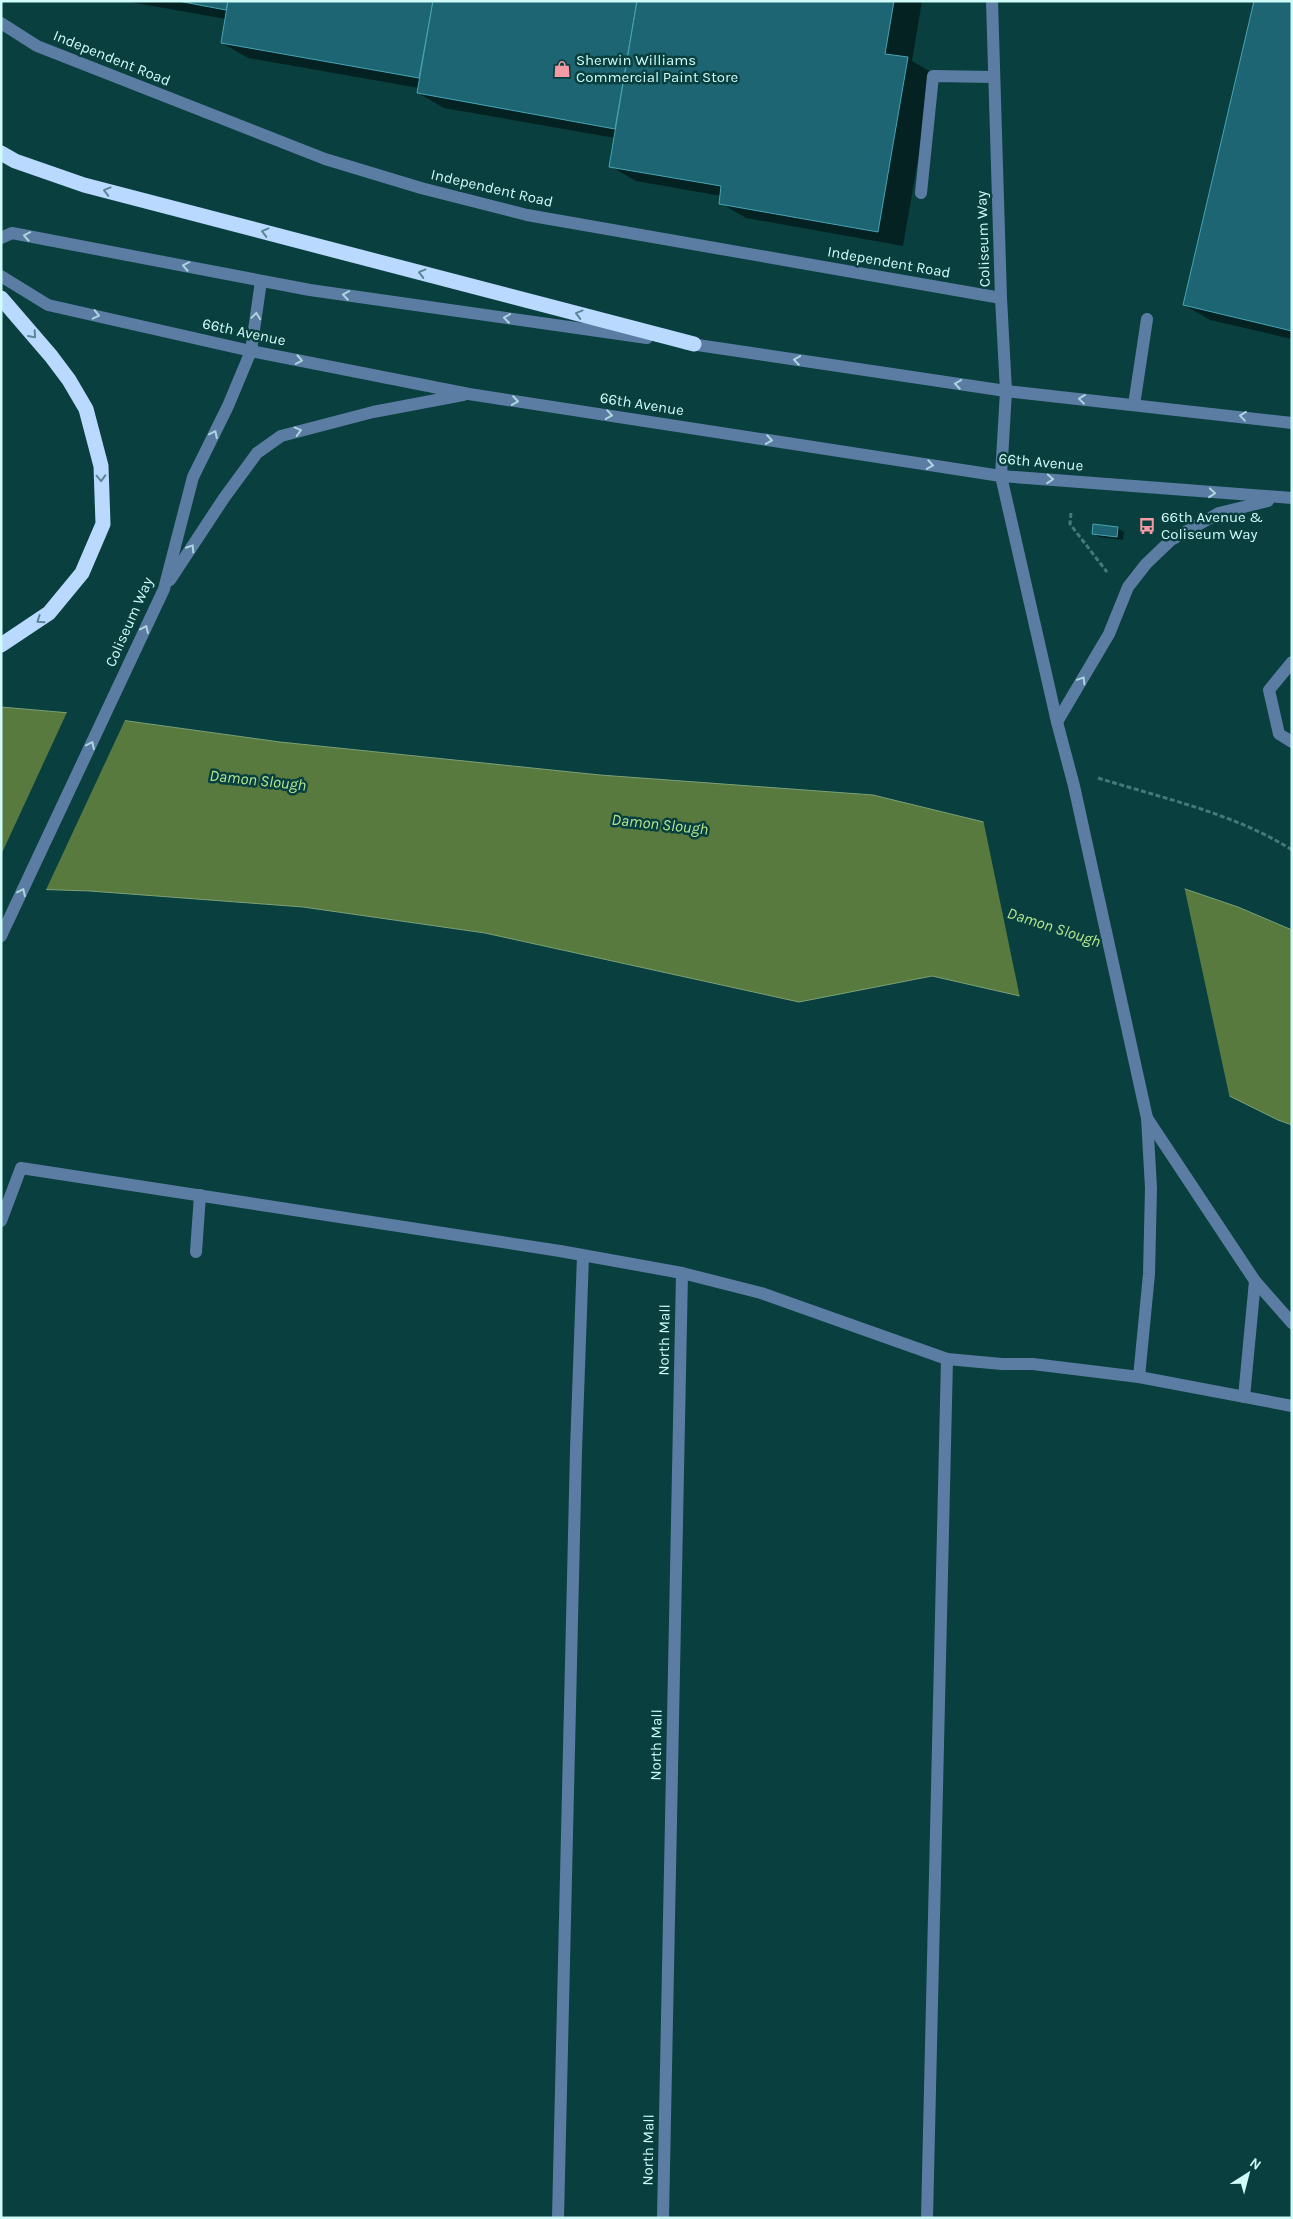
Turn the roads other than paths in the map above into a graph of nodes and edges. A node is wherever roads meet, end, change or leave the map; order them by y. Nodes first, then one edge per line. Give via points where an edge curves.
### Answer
1 (992, 1) edge
2 (1, 23) edge
3 (994, 77) junction
4 (1, 153) edge
5 (921, 193) dead end
6 (1, 238) edge
7 (1, 276) edge
8 (261, 281) junction
9 (1, 298) edge
10 (1001, 298) junction
11 (1147, 319) dead end
12 (694, 344) junction
13 (251, 351) junction
14 (1006, 391) junction
15 (469, 394) junction
16 (1134, 404) junction
17 (1292, 422) edge
18 (1001, 476) junction
19 (1286, 498) edge
20 (164, 588) junction
21 (1, 645) edge
22 (1292, 662) edge
23 (1057, 722) junction
24 (1292, 742) edge
25 (1, 936) edge
26 (1147, 1118) junction
27 (200, 1196) junction
28 (1, 1221) edge
29 (196, 1252) dead end
30 (584, 1256) junction
31 (682, 1273) junction
32 (1255, 1281) junction
33 (1292, 1323) edge
34 (947, 1358) junction
35 (1139, 1377) junction
36 (1244, 1397) junction
37 (1292, 1406) edge
38 (558, 2218) edge
39 (663, 2218) edge
40 (927, 2218) edge

1 - 3 street, Coliseum Way
2 - 10 street, Independent Road via 37,46 306,152 421,188 527,215
3 - 5 street via 933,76
3 - 10 street, Coliseum Way
12 -> 4 highway via 84,185
8 -> 6 street via 12,233
7 -> 13 street, 66th Avenue via 48,304
12 -> 8 street
13 -> 8 street, Coliseum Way
9 -> 21 highway via 64,372 86,409 101,466 103,524 82,573 49,614
10 - 14 street, Coliseum Way
11 - 16 street
14 -> 12 street
13 -> 15 street, 66th Avenue
20 -> 13 street, Coliseum Way via 193,478
16 -> 14 street
14 - 18 street, Coliseum Way
15 -> 18 street, 66th Avenue
20 -> 15 street via 257,453 280,436 373,412
17 -> 16 street
18 -> 19 street, 66th Avenue
18 - 23 street, Coliseum Way
23 -> 19 street via 1109,634 1128,587 1146,564 1171,540 1219,513
25 -> 20 street, Coliseum Way
22 - 24 street via 1269,690 1279,734
23 - 26 street, Coliseum Way
26 - 32 street
26 - 35 street via 1151,1188 1150,1274
27 - 28 street via 21,1168
27 - 29 street
27 - 30 street
30 - 31 street
30 - 38 street via 576,1450
31 - 34 street via 761,1293
31 - 39 street, North Mall
32 - 33 street
32 - 36 street
34 - 35 street
34 - 40 street
35 - 36 street
36 - 37 street

